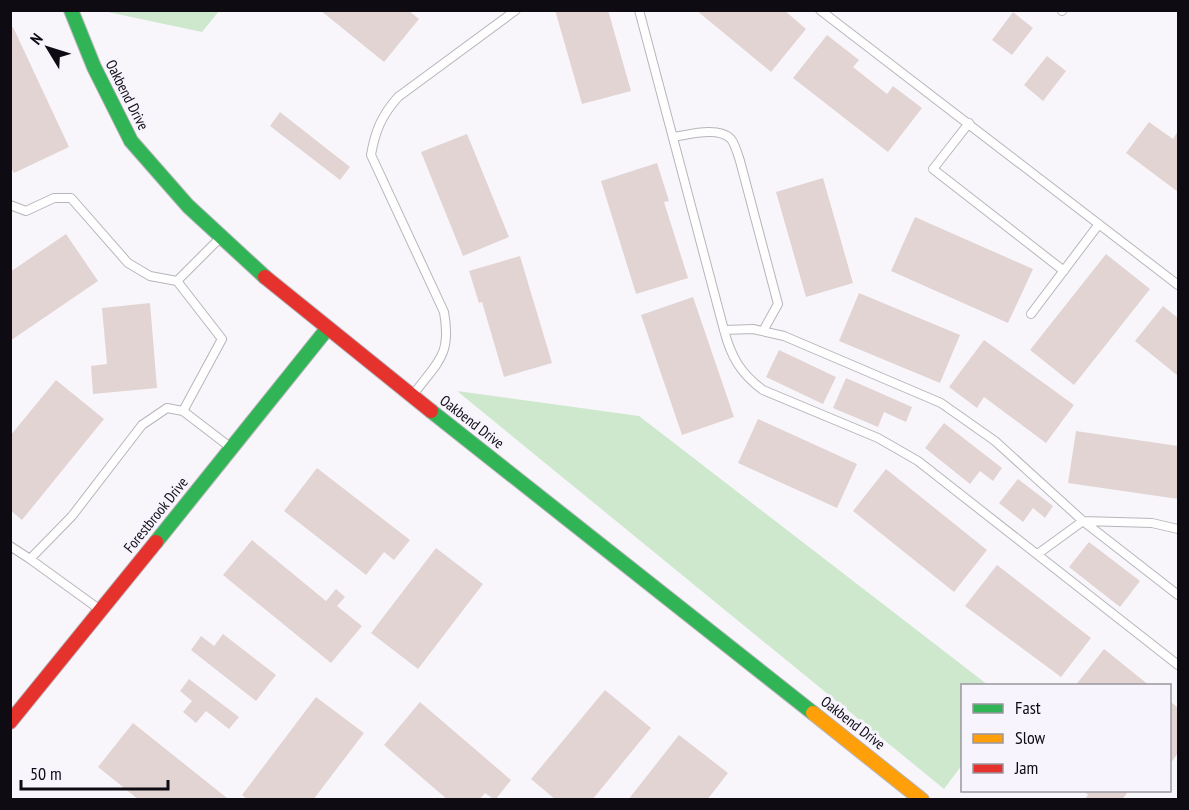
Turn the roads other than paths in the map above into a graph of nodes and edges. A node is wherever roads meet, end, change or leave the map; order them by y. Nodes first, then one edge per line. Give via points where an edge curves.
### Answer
1 (72, 10) edge
2 (516, 10) edge
3 (639, 10) edge
4 (820, 10) edge
5 (969, 123) junction
6 (673, 137) junction
7 (10, 205) edge
8 (1099, 224) junction
9 (220, 238) junction
10 (1064, 271) junction
11 (177, 281) junction
12 (1179, 285) edge
13 (1031, 314) dead end
14 (327, 329) junction
15 (724, 330) junction
16 (763, 331) junction
17 (412, 396) junction
18 (183, 411) junction
19 (232, 448) junction
20 (1083, 521) junction
21 (1179, 529) edge
22 (10, 546) edge
23 (1039, 554) junction
24 (30, 560) junction
25 (1179, 595) edge
26 (100, 610) junction
27 (1179, 665) edge
28 (10, 722) edge
29 (922, 800) edge

1 - 9 street, Oakbend Drive via 94,67 131,141
2 - 17 lane via 398,97 385,111 374,135 371,155 444,312 447,327 448,343 443,353
3 - 6 lane
4 - 5 lane
5 - 8 lane
5 - 10 lane via 933,169
6 - 15 lane
6 - 16 lane via 701,132 724,134 732,140 777,304
7 - 11 lane via 26,211 54,198 71,198 128,263 150,276
8 - 10 lane
8 - 12 lane
9 - 11 lane
9 - 14 street, Oakbend Drive
10 - 13 lane
11 - 18 lane via 222,339
14 - 17 street, Oakbend Drive
14 - 19 street, Forestbrook Drive
15 - 16 lane
15 - 23 lane via 736,364 763,390 895,447
16 - 20 lane via 784,336 941,403 994,441
17 - 29 street, Oakbend Drive
18 - 19 lane
18 - 24 lane via 167,408 142,425 72,516
19 - 26 street, Forestbrook Drive
20 - 21 lane via 1152,523
20 - 23 lane
20 - 25 lane
22 - 24 lane
23 - 27 lane
24 - 26 lane
26 - 28 street, Forestbrook Drive

